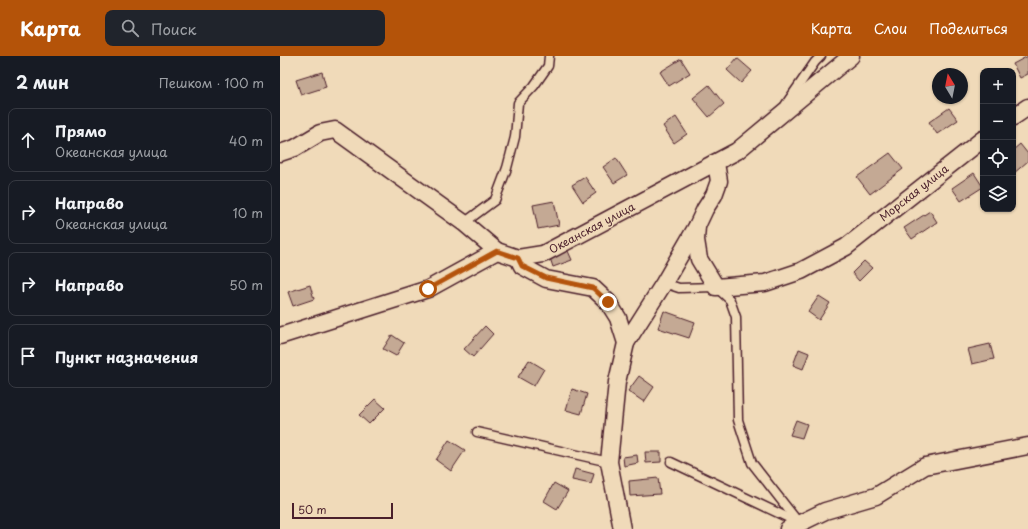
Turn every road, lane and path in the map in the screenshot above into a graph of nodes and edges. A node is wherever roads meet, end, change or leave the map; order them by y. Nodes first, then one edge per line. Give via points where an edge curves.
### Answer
1 (549, 56) edge
2 (821, 56) edge
3 (852, 56) edge
4 (1028, 107) edge
5 (1016, 114) edge
6 (775, 119) junction
7 (982, 140) edge
8 (280, 153) edge
9 (714, 163) junction
10 (464, 223) junction
11 (697, 226) junction
12 (497, 251) junction
13 (518, 258) junction
14 (664, 283) junction
15 (716, 287) junction
16 (280, 336) edge
17 (626, 343) junction
18 (477, 432) dead end
19 (1028, 446) edge
20 (609, 462) junction
21 (671, 462) dead end
22 (794, 526) edge
23 (622, 529) edge

1 - 10 lane via 548,66 518,103 515,137 495,200
2 - 6 lane via 814,62
3 - 6 street, Океанская улица
4 - 5 street
6 - 9 street, Океанская улица via 737,150
7 - 15 street, Морская улица via 846,247 801,271 765,283
8 - 10 street via 295,148 320,133 335,130
9 - 11 street via 719,181
9 - 13 street, Океанская улица via 543,254
10 - 12 street
11 - 14 street
11 - 15 street via 699,259
12 - 13 street, Океанская улица
12 - 16 street via 428,289
13 - 17 street via 522,266 546,278 593,288 608,302 618,318
14 - 15 lane via 679,288
14 - 17 street
15 - 22 lane via 730,300 736,317 738,420 752,463
17 - 20 street via 617,382
18 - 20 lane
19 - 22 street via 925,466 876,496 825,511
20 - 23 street
21 - 22 lane

